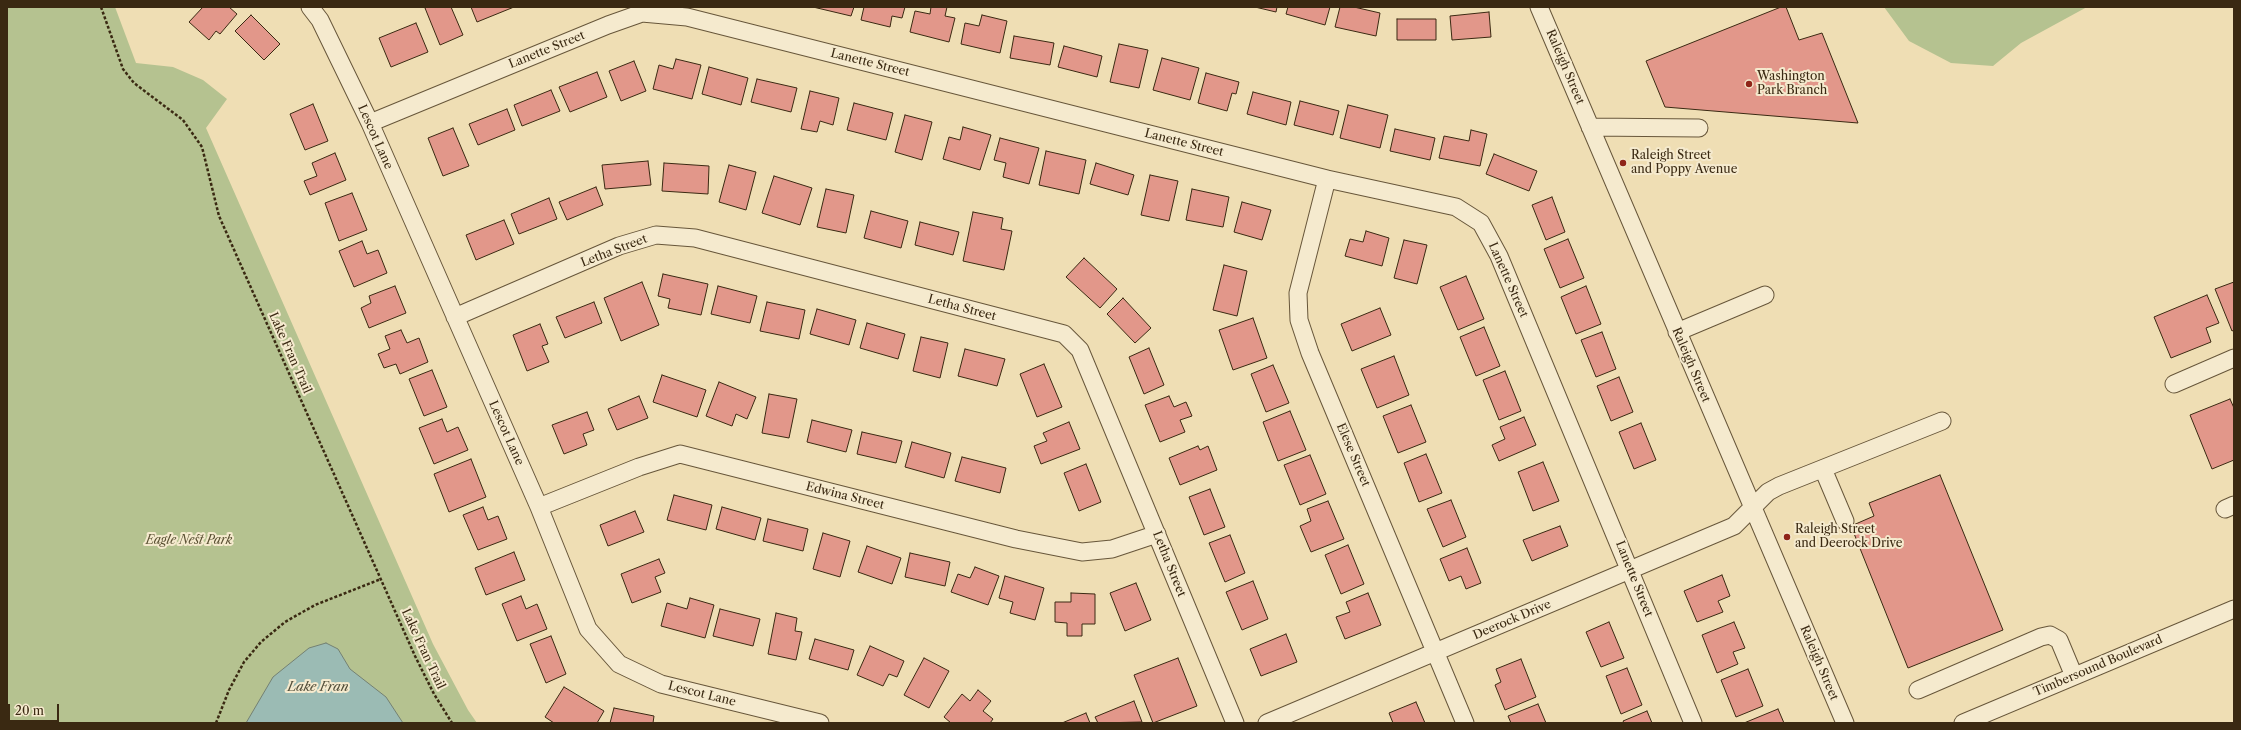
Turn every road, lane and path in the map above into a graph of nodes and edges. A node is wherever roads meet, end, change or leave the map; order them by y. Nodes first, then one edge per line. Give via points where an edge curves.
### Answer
1 (101, 7) edge
2 (310, 7) edge
3 (1539, 7) edge
4 (370, 123) junction
5 (1590, 127) junction
6 (1700, 128) dead end
7 (1327, 179) junction
8 (1765, 294) dead end
9 (455, 317) junction
10 (1677, 332) junction
11 (2233, 362) edge
12 (2174, 384) dead end
13 (1942, 421) dead end
14 (1823, 469) junction
15 (539, 507) junction
16 (1752, 509) junction
17 (1845, 521) dead end
18 (1157, 534) junction
19 (1630, 569) junction
20 (381, 579) junction
21 (2234, 609) edge
22 (1436, 652) junction
23 (2074, 676) junction
24 (1918, 690) dead end
25 (216, 723) edge
26 (452, 723) edge
27 (820, 723) edge
28 (1235, 723) edge
29 (1267, 723) edge
30 (1466, 723) edge
31 (1693, 723) edge
32 (1845, 723) edge
33 (1963, 723) edge

1 - 20 path, Lake Fran Trail via 123,69 134,83 183,120 202,147 219,216
2 - 4 street, Lescot Lane via 320,20
3 - 5 street, Raleigh Street
4 - 7 street, Lanette Street via 642,13 687,17
4 - 9 street, Lescot Lane
5 - 6 street
5 - 10 street, Raleigh Street
7 - 19 street, Lanette Street via 1456,207 1481,223 1500,256
7 - 22 street, Elese Street via 1298,293 1298,320
8 - 10 street
9 - 15 street, Lescot Lane
9 - 18 street, Letha Street via 619,246 656,235 695,238 1064,334 1080,350
10 - 16 street, Raleigh Street
11 - 12 street
13 - 14 street, Deerock Drive
14 - 16 street, Deerock Drive via 1768,492
14 - 17 street
15 - 18 street, Edwina Street via 639,467 680,454 1016,539 1082,552 1112,549
15 - 27 street, Lescot Lane via 588,629 618,664 661,684
16 - 19 street, Deerock Drive via 1734,526
16 - 32 street, Raleigh Street
18 - 28 street, Letha Street
19 - 22 street, Deerock Drive
19 - 31 street, Lanette Street
20 - 25 path via 315,606 285,622 261,642 244,662
20 - 26 path, Lake Fran Trail via 415,656
21 - 23 street, Timbersound Boulevard
22 - 29 street, Deerock Drive
22 - 30 street, Elese Street
23 - 24 street via 2061,643 2050,635
23 - 33 street, Timbersound Boulevard

